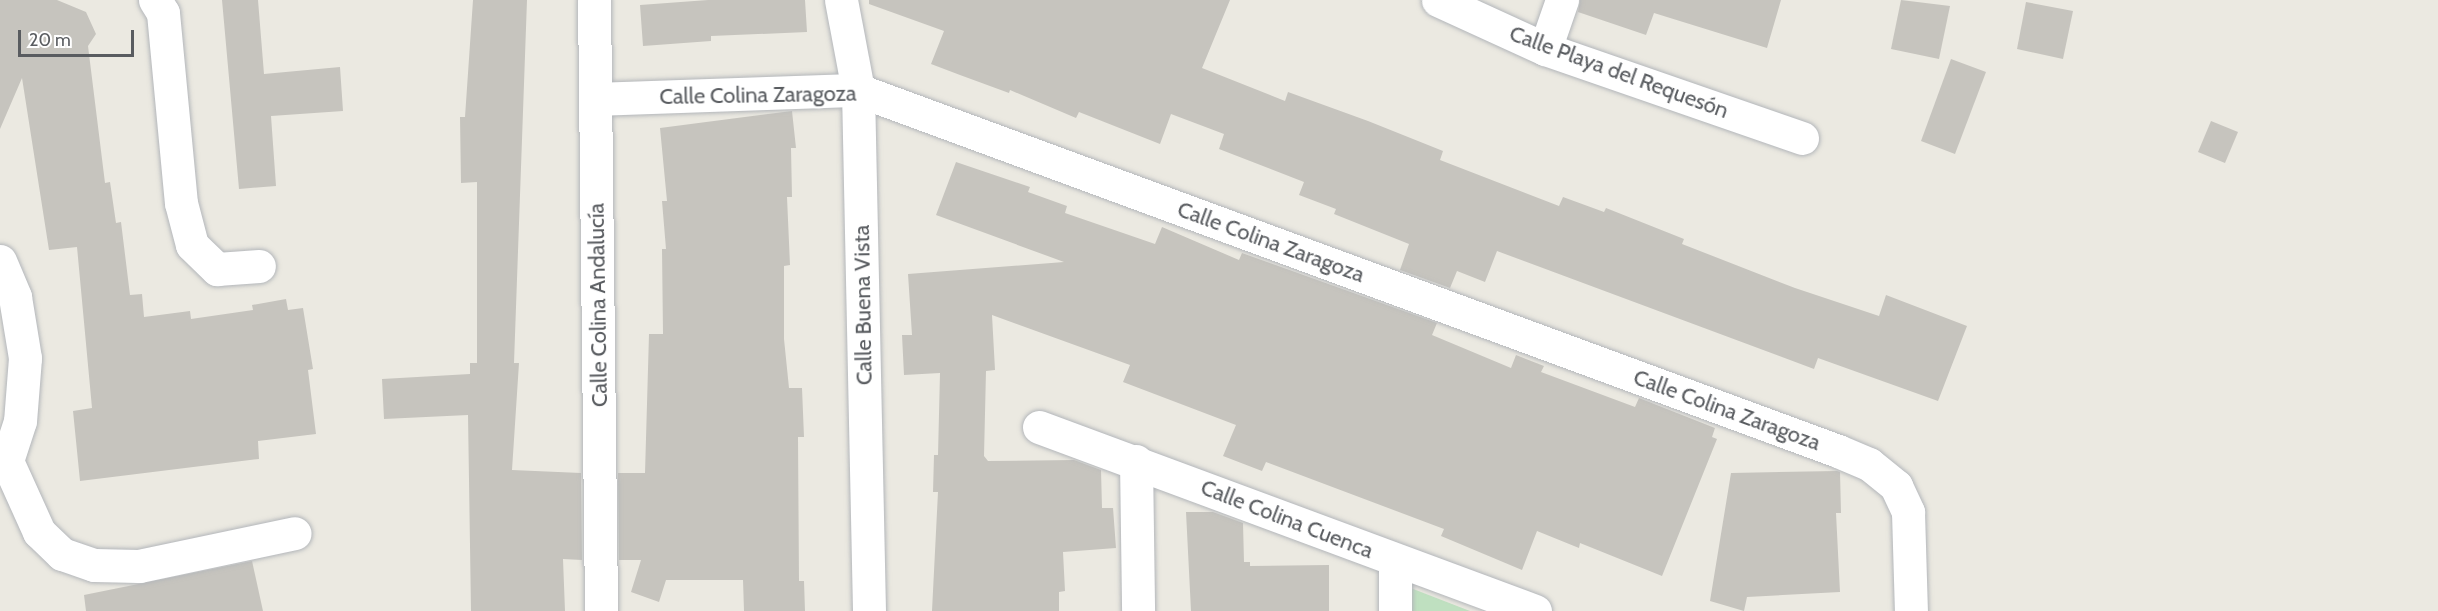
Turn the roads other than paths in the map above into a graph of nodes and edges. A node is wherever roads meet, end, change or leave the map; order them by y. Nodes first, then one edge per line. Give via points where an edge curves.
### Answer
1 (154, 0) edge
2 (594, 0) edge
3 (841, 0) edge
4 (1438, 0) edge
5 (1562, 0) edge
6 (1545, 49) junction
7 (858, 90) junction
8 (596, 99) junction
9 (1802, 138) dead end
10 (0, 261) edge
11 (259, 266) dead end
12 (1039, 427) dead end
13 (4, 458) edge
14 (1136, 461) junction
15 (295, 533) dead end
16 (1395, 560) junction
17 (601, 611) edge
18 (868, 611) edge
19 (1138, 611) edge
20 (1395, 611) edge
21 (1535, 611) edge
22 (1911, 611) edge

1 - 11 street via 163,13 181,203 192,245 218,268
2 - 8 street, Calle Colina Andalucía
3 - 7 street, Calle Buena Vista
4 - 6 street, Calle Playa del Requesón
5 - 6 street
6 - 9 street, Calle Playa del Requesón
7 - 8 street, Calle Colina Zaragoza
7 - 18 street, Calle Buena Vista
7 - 22 street, Calle Colina Zaragoza via 1869,464 1896,486 1908,512
8 - 17 street, Calle Colina Andalucía
10 - 13 street via 15,297 25,358 20,421
12 - 14 street, Calle Colina Cuenca
13 - 15 street via 39,532 62,554 94,565 139,566
14 - 16 street, Calle Colina Cuenca
14 - 19 street
16 - 20 street
16 - 21 street, Calle Colina Cuenca

